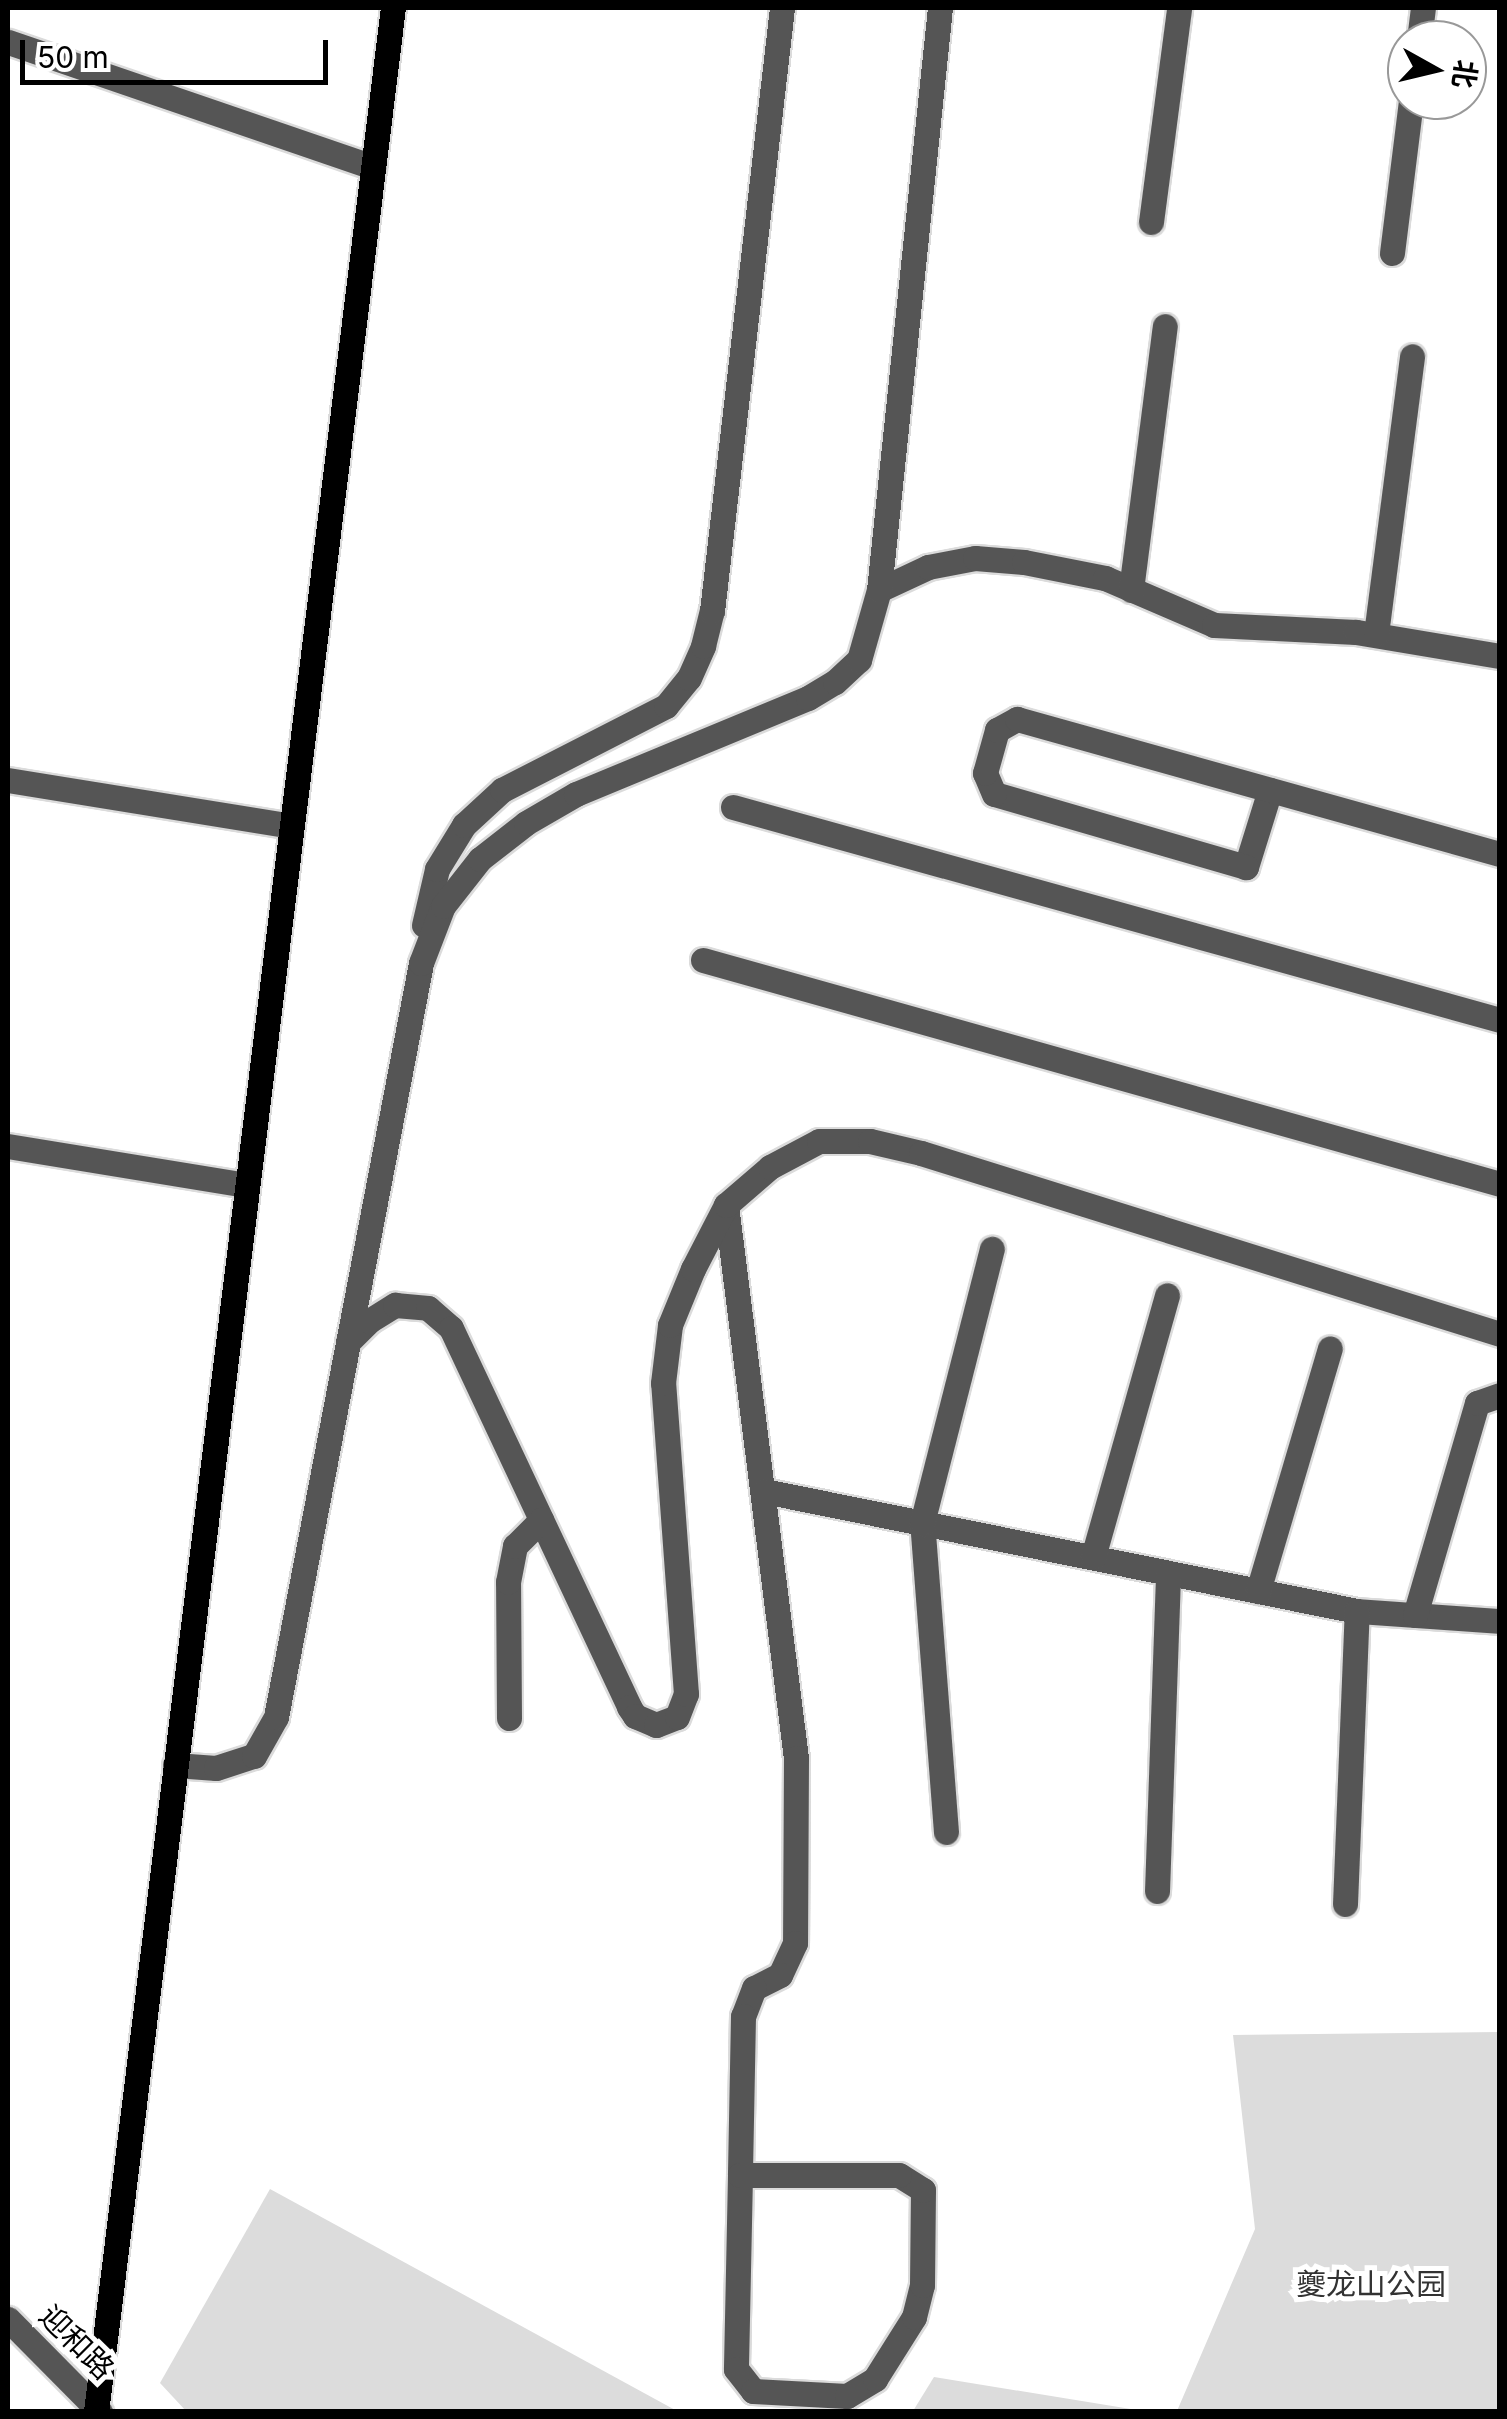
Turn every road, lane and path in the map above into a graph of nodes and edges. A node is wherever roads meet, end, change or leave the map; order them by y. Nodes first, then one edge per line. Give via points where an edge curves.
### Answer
1 (393, 8) edge
2 (782, 8) edge
3 (940, 8) edge
4 (1179, 8) edge
5 (8, 42) edge
6 (1409, 120) edge
7 (373, 166) junction
8 (1151, 222) dead end
9 (1392, 253) dead end
10 (1166, 326) dead end
11 (1412, 356) dead end
12 (880, 590) junction
13 (1131, 590) junction
14 (1376, 634) junction
15 (1500, 656) edge
16 (8, 780) edge
17 (1270, 790) junction
18 (734, 808) dead end
19 (292, 826) junction
20 (1500, 854) edge
21 (703, 960) dead end
22 (421, 964) junction
23 (1500, 1020) edge
24 (8, 1146) edge
25 (1500, 1184) edge
26 (247, 1185) junction
27 (726, 1205) junction
28 (992, 1248) dead end
29 (1167, 1295) dead end
30 (1500, 1334) edge
31 (348, 1342) junction
32 (1330, 1348) dead end
33 (1500, 1395) edge
34 (764, 1490) junction
35 (541, 1520) junction
36 (922, 1523) junction
37 (1093, 1558) junction
38 (1168, 1573) junction
39 (1258, 1591) junction
40 (1357, 1611) junction
41 (1415, 1615) junction
42 (1500, 1621) edge
43 (509, 1718) dead end
44 (175, 1765) junction
45 (946, 1832) dead end
46 (1156, 1891) dead end
47 (1345, 1904) dead end
48 (740, 2175) junction
49 (8, 2319) edge
50 (97, 2410) edge

1 - 7 main road
2 - 22 street via 703,646 666,706 502,790 464,825 437,869
3 - 12 street
4 - 8 street
5 - 7 street
6 - 9 street
7 - 19 main road
10 - 13 street
11 - 14 street
12 - 13 street via 928,567 975,558 1067,568
12 - 22 street via 859,660 835,682 576,794 480,859 443,906
13 - 14 street via 1214,625
14 - 15 street
16 - 19 street
17 - 17 street via 1017,719 997,730 985,773 994,794 1246,867
17 - 20 street
18 - 23 street
19 - 26 main road
21 - 25 street
22 - 31 street
24 - 26 street
26 - 44 main road
27 - 30 street via 770,1167 819,1140 870,1140
27 - 34 street
27 - 35 street via 670,1325 664,1383 687,1682 677,1718 656,1724 635,1716
28 - 36 street
29 - 37 street
31 - 35 street via 395,1305 412,1304 442,1317
31 - 44 street via 276,1717 254,1756 216,1768
32 - 39 street
33 - 41 street via 1478,1403
34 - 36 street
34 - 48 street via 795,1727 795,1944 780,1975 754,1988 743,2016
35 - 43 street via 516,1546 508,1582
36 - 37 street
36 - 45 street
37 - 38 street
38 - 39 street
38 - 46 street
39 - 40 street
40 - 41 street
40 - 47 street
41 - 42 street
44 - 50 main road
48 - 48 street via 736,2369 754,2392 847,2396 875,2379 914,2317 922,2284 923,2190 900,2175
49 - 50 street, 迎和路

